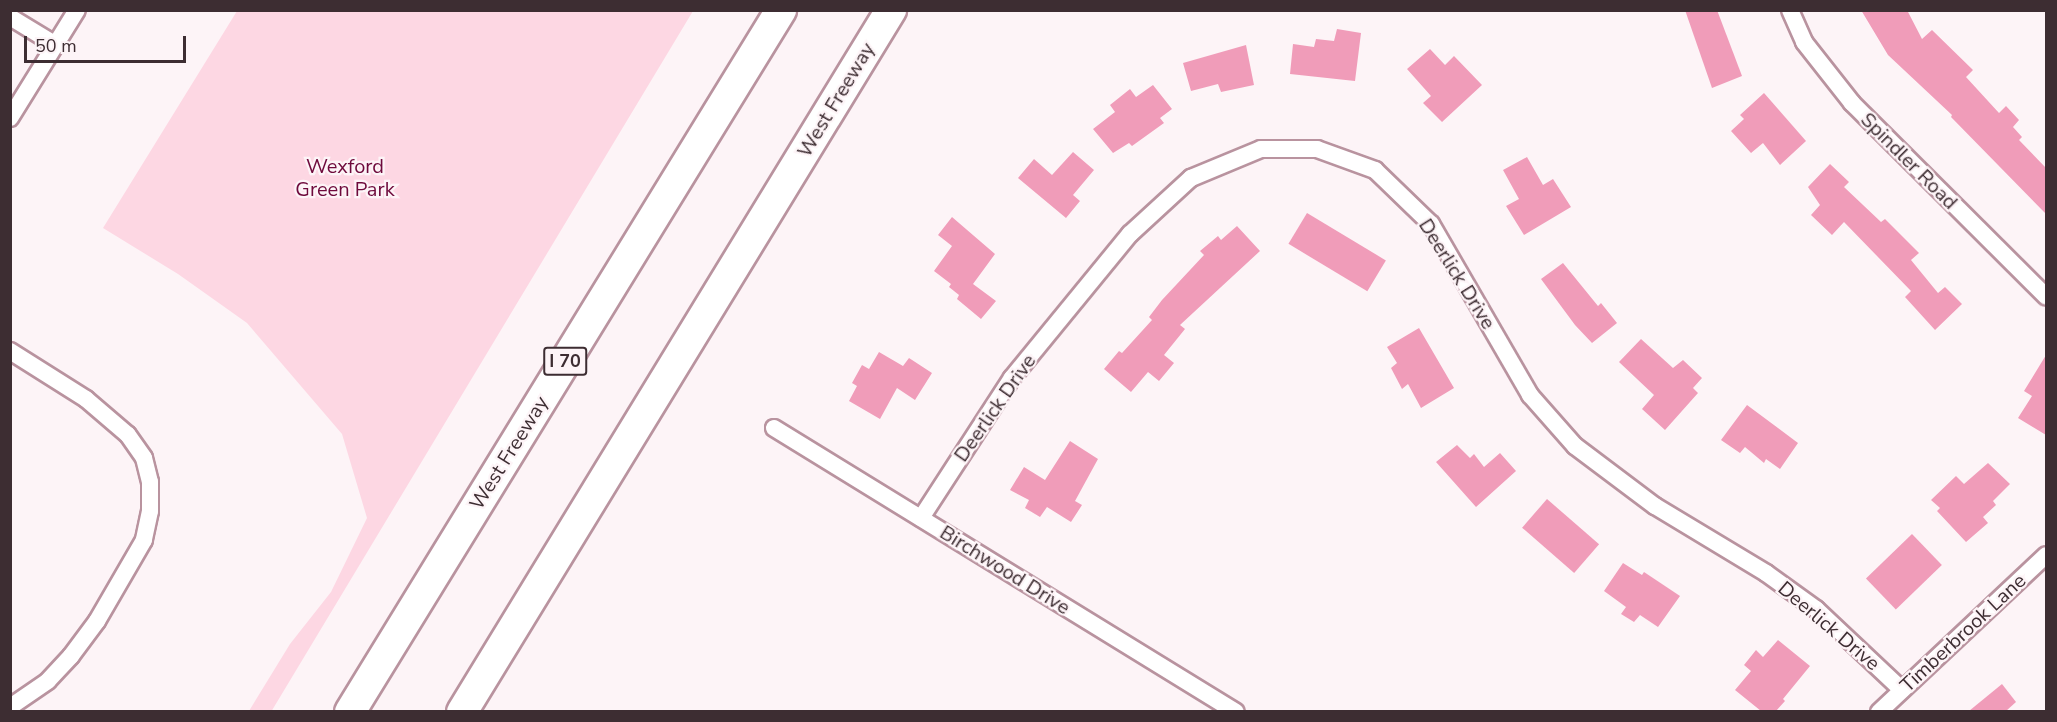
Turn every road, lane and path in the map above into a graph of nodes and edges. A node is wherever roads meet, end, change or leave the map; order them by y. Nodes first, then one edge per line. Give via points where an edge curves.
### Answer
1 (78, 10) edge
2 (781, 10) edge
3 (891, 10) edge
4 (1790, 10) edge
5 (10, 17) edge
6 (56, 45) junction
7 (10, 118) edge
8 (2046, 296) edge
9 (10, 351) edge
10 (774, 428) dead end
11 (921, 518) junction
12 (2046, 555) edge
13 (1902, 690) junction
14 (10, 707) edge
15 (350, 711) edge
16 (462, 711) edge
17 (1236, 711) edge
18 (1879, 711) edge

1 - 6 street
2 - 15 highway, West Freeway / I 70
3 - 16 highway, West Freeway
4 - 8 street, Spindler Road via 1804,42 1852,104
5 - 6 street
6 - 7 street
9 - 14 street via 86,399 128,435 144,458 150,482 144,540 97,621 48,681
10 - 11 street, Birchwood Drive
11 - 13 street, Deerlick Drive via 1012,378 1130,234 1191,178 1261,149 1317,149 1375,170 1431,224 1530,395 1575,446 1655,506 1766,573 1816,609
11 - 17 street, Birchwood Drive
12 - 13 street, Timberbrook Lane
13 - 18 street, Timberbrook Lane

